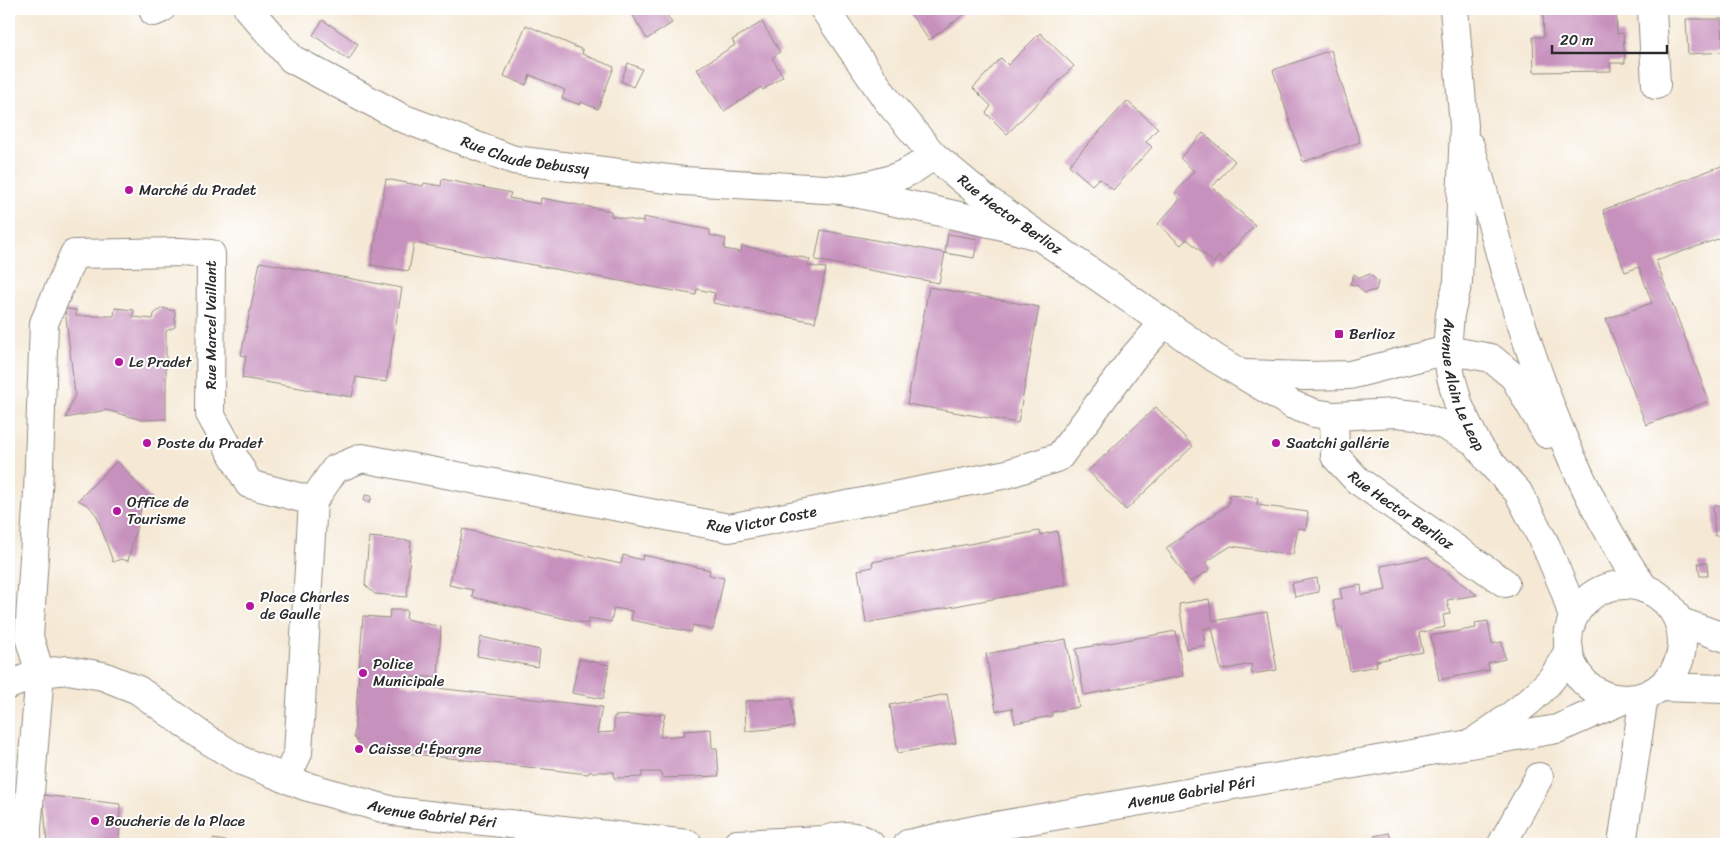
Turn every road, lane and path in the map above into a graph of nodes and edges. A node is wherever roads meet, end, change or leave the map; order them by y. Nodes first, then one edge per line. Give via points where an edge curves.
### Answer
1 (824, 9) edge
2 (1454, 9) edge
3 (1652, 9) edge
4 (246, 10) edge
5 (1656, 85) dead end
6 (1464, 126) junction
7 (933, 155) junction
8 (842, 190) junction
9 (1038, 236) junction
10 (1164, 323) junction
11 (1447, 350) junction
12 (1241, 374) junction
13 (1334, 416) junction
14 (1476, 442) junction
15 (1578, 469) junction
16 (313, 501) junction
17 (1504, 583) dead end
18 (1645, 588) junction
19 (1573, 618) junction
20 (1678, 621) junction
21 (1726, 638) edge
22 (1569, 651) junction
23 (40, 673) junction
24 (9, 685) edge
25 (1726, 689) edge
26 (1643, 694) junction
27 (1473, 743) junction
28 (1539, 777) dead end
29 (286, 779) junction
30 (642, 842) edge
31 (822, 842) edge
32 (28, 844) edge
33 (688, 844) edge
34 (737, 844) edge
35 (870, 844) edge
36 (908, 844) edge
37 (1502, 844) edge
38 (1622, 844) edge

1 - 7 street, Rue Hector Berlioz via 886,100
2 - 6 street, Avenue Alain Le Leap
3 - 5 street
4 - 8 street, Rue Claude Debussy via 292,59 402,118 514,160 684,182
6 - 11 street, Avenue Alain Le Leap via 1458,282 1450,314
6 - 15 street, Avenue Alain Le Leap via 1538,374
7 - 8 street, Rue Claude Debussy via 912,172 882,183
7 - 9 street, Rue Hector Berlioz via 987,200
8 - 9 street, Rue Claude Debussy
9 - 10 street, Rue Hector Berlioz
10 - 12 street, Rue Hector Berlioz
10 - 16 street, Rue Victor Coste via 1132,359 1059,457 1007,474 729,528 362,458 335,469
11 - 12 street via 1350,375
11 - 14 street, Avenue Alain Le Leap via 1459,406
11 - 15 street via 1490,358 1514,377 1545,431
12 - 13 street, Rue Hector Berlioz via 1293,405
13 - 14 street, Rue Hector Berlioz via 1416,415
13 - 17 street, Rue Hector Berlioz via 1335,456 1357,480
14 - 19 street, Avenue Alain Le Leap via 1518,492 1546,546
15 - 18 street, Avenue Alain Le Leap via 1620,551
16 - 23 street, Rue Marcel Vaillant via 249,484 210,414 211,254 74,254 44,323 29,637
16 - 29 street via 298,753
18 - 19 street via 1628,585 1603,590 1582,604
18 - 20 street via 1664,602
19 - 22 street via 1568,635
20 - 21 street
20 - 26 street via 1682,650 1678,664 1671,677
22 - 26 street via 1575,670 1588,685 1605,695
22 - 27 street, Avenue Gabriel Péri via 1553,677 1510,717
23 - 24 street, Avenue Gabriel Péri
23 - 29 street, Avenue Gabriel Péri via 68,670 103,676 138,690 242,761
23 - 32 street
25 - 26 street
26 - 27 street, Avenue Gabriel Péri via 1557,729
26 - 38 street
27 - 36 street, Avenue Gabriel Péri
28 - 37 street
29 - 30 street, Avenue Gabriel Péri via 392,811
30 - 33 street, Avenue Gabriel Péri
31 - 34 street
31 - 35 street via 839,836 854,836

